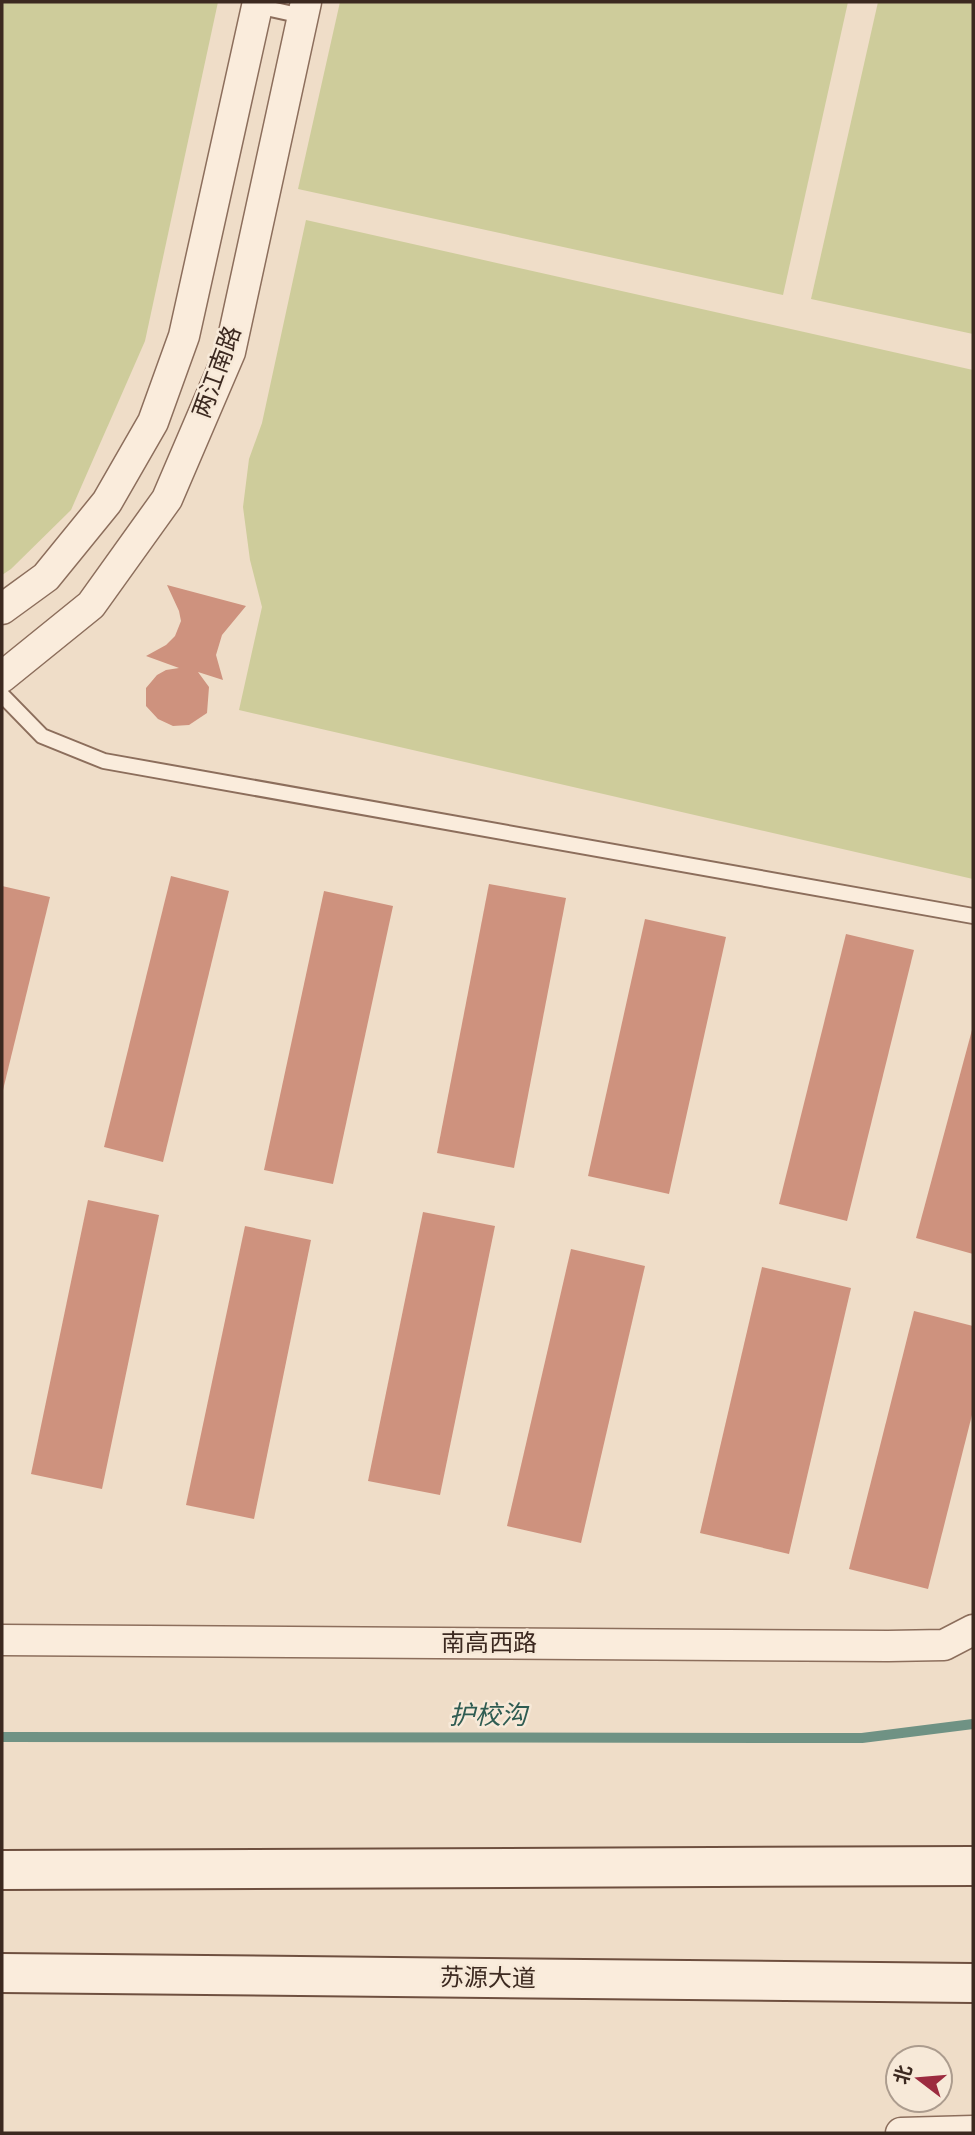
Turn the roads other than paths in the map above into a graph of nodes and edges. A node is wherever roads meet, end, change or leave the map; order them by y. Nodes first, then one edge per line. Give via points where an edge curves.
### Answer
1 (257, 4) edge
2 (304, 9) edge
3 (2, 609) edge
4 (2, 677) edge
5 (2, 695) edge
6 (973, 916) edge
7 (973, 1630) edge
8 (2, 1640) edge
9 (973, 1866) edge
10 (2, 1870) edge
11 (2, 1973) edge
12 (973, 1983) edge
13 (973, 2131) edge
14 (901, 2133) edge

1 - 2 lane
1 - 3 street, 两江南路 via 184,336 153,422 107,502 46,577
2 - 4 street, 两江南路 via 230,352 167,499 91,605
5 - 6 lane via 42,736 104,761
7 - 8 street, 南高西路 via 944,1645 888,1646
9 - 10 main road
11 - 12 main road, 苏源大道
13 - 14 street

